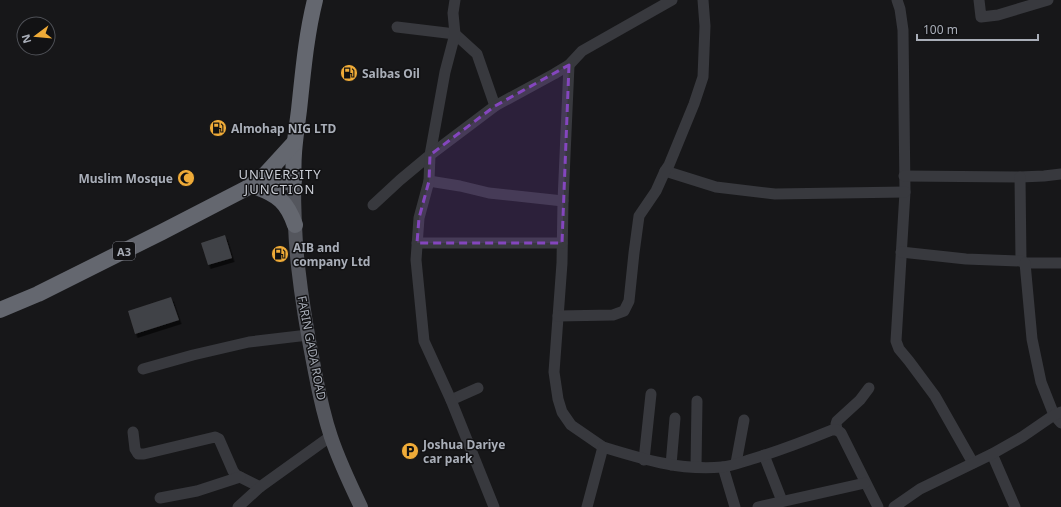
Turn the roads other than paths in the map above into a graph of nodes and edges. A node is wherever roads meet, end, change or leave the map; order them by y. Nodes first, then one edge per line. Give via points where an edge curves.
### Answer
1 (315, 0) edge
2 (456, 0) edge
3 (672, 0) edge
4 (703, 0) edge
5 (897, 0) edge
6 (979, 0) edge
7 (1048, 0) edge
8 (396, 27) dead end
9 (455, 34) junction
10 (569, 65) junction
11 (495, 106) junction
12 (294, 143) junction
13 (430, 156) junction
14 (665, 171) junction
15 (1061, 174) edge
16 (293, 176) junction
17 (904, 176) junction
18 (1020, 177) junction
19 (429, 182) junction
20 (255, 184) junction
21 (905, 192) junction
22 (564, 201) junction
23 (373, 205) dead end
24 (295, 225) junction
25 (417, 243) junction
26 (562, 243) junction
27 (902, 252) junction
28 (1023, 262) junction
29 (1061, 263) edge
30 (0, 310) edge
31 (558, 316) junction
32 (308, 335) junction
33 (142, 369) dead end
34 (478, 388) dead end
35 (869, 388) dead end
36 (651, 394) dead end
37 (451, 400) junction
38 (697, 401) dead end
39 (1059, 417) edge
40 (675, 418) dead end
41 (744, 420) dead end
42 (837, 430) junction
43 (132, 432) dead end
44 (331, 436) junction
45 (603, 447) junction
46 (992, 454) junction
47 (764, 455) junction
48 (644, 460) junction
49 (736, 463) junction
50 (973, 463) junction
51 (671, 465) junction
52 (723, 467) junction
53 (696, 468) junction
54 (240, 477) junction
55 (865, 483) junction
56 (260, 487) junction
57 (160, 498) dead end
58 (782, 501) junction
59 (238, 507) edge
60 (361, 507) edge
61 (494, 507) edge
62 (587, 507) edge
63 (735, 507) edge
64 (758, 507) edge
65 (878, 507) edge
66 (894, 507) edge
67 (1015, 507) edge

1 - 12 highway
2 - 9 street via 453,13
3 - 10 street via 582,52
4 - 14 street via 703,77
5 - 17 street via 904,30
6 - 7 street via 981,18
8 - 9 street
9 - 11 street via 477,54
9 - 13 street via 445,72
10 - 11 street
10 - 22 street
11 - 13 street
12 - 16 highway
12 - 20 highway, A3
13 - 19 street
13 - 23 street
14 - 21 street via 716,187 776,194
14 - 31 street via 656,191 639,216 629,301 624,311 614,315
15 - 18 street
16 - 20 highway, A3
16 - 24 main road, FARIN GADA ROAD
17 - 18 street
17 - 21 street
18 - 28 street
19 - 22 street via 489,193
19 - 25 street
20 - 24 highway via 285,204
20 - 30 highway, A3 via 44,291
21 - 27 street
22 - 26 street
24 - 32 main road, FARIN GADA ROAD
25 - 26 street
25 - 37 street via 416,260 424,341
26 - 31 street
27 - 28 street
27 - 50 street via 896,341 899,349 935,396
28 - 29 street
28 - 39 street via 1032,339 1041,382
31 - 45 street via 554,372 562,412 572,425
32 - 33 street via 249,342
32 - 44 main road, FARIN GADA ROAD via 319,393
34 - 37 street
35 - 42 street via 837,421
36 - 48 street
37 - 61 street
38 - 53 street
39 - 46 street
40 - 51 street
41 - 49 street
42 - 47 street
42 - 55 street
43 - 54 street via 138,454 215,437 219,439 233,471
44 - 56 street
44 - 60 main road, FARIN GADA ROAD
45 - 48 street
45 - 62 street
46 - 50 street
46 - 67 street
47 - 49 street
47 - 58 street
48 - 51 street
49 - 52 street
50 - 66 street via 920,489
51 - 53 street
52 - 53 street
52 - 63 street
54 - 56 street
54 - 57 street via 197,491
55 - 58 street
55 - 65 street
56 - 59 street
58 - 64 street

